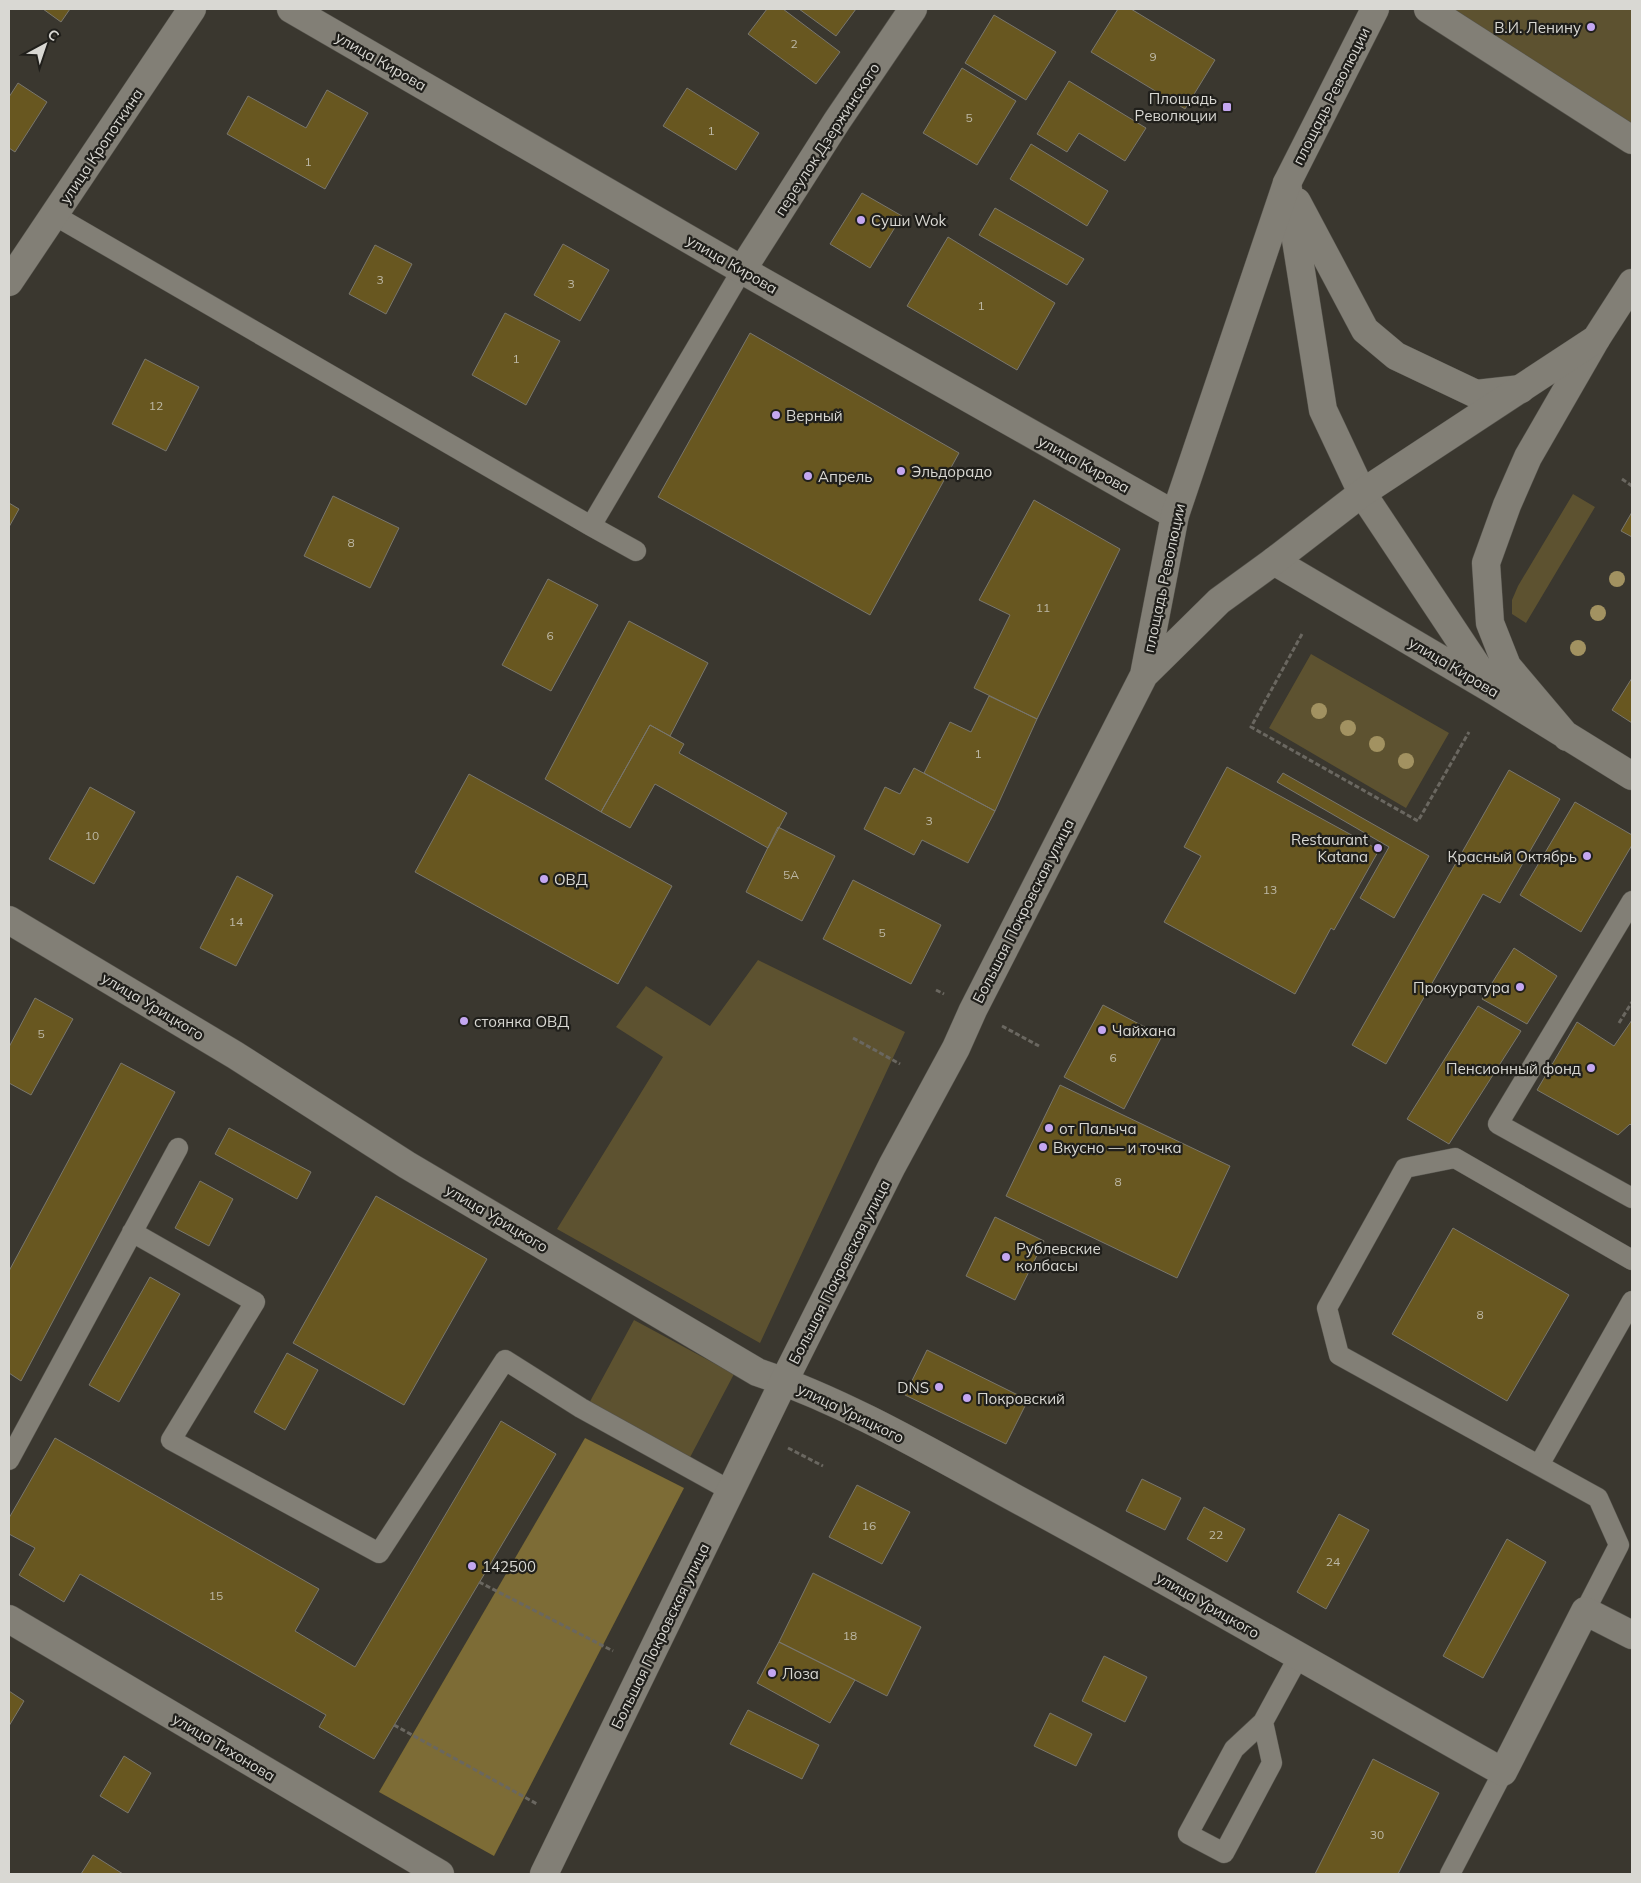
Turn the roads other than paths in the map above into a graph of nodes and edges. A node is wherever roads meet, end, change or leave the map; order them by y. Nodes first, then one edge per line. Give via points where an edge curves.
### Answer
1 (192, 9) edge
2 (290, 9) edge
3 (913, 9) edge
4 (1375, 9) edge
5 (1428, 9) edge
6 (1632, 140) edge
7 (1286, 183) junction
8 (54, 216) junction
9 (742, 270) junction
10 (9, 282) edge
11 (1632, 283) edge
12 (1596, 340) junction
13 (1521, 389) junction
14 (1362, 492) junction
15 (1175, 515) junction
16 (591, 526) junction
17 (636, 551) dead end
18 (1274, 561) junction
19 (1144, 675) junction
20 (1493, 690) junction
21 (1567, 737) junction
22 (1632, 776) edge
23 (1632, 901) edge
24 (9, 920) edge
25 (178, 1148) dead end
26 (1632, 1198) edge
27 (132, 1232) junction
28 (1632, 1260) edge
29 (1632, 1301) edge
30 (784, 1381) junction
31 (9, 1460) edge
32 (1539, 1465) junction
33 (731, 1491) junction
34 (1585, 1611) junction
35 (9, 1619) edge
36 (1632, 1635) edge
37 (1299, 1656) junction
38 (1263, 1722) junction
39 (1503, 1772) junction
40 (440, 1874) edge
41 (544, 1874) edge
42 (1450, 1874) edge

1 - 8 street, улица Кропоткина
2 - 9 street, улица Кирова
3 - 9 street, переулок Дзержинского
4 - 7 street, площадь Революции
5 - 6 street
7 - 13 street, площадь Революции via 1365,330 1396,356 1476,394
7 - 14 street, площадь Революции via 1323,410
7 - 15 street, площадь Революции
8 - 10 street, улица Кропоткина
8 - 16 lane
9 - 15 street, улица Кирова
9 - 16 lane
11 - 12 street, площадь Революции
12 - 13 street, площадь Революции
12 - 21 street, площадь Революции via 1528,457 1486,564 1490,623 1507,666
13 - 14 street, площадь Революции
14 - 18 street, площадь Революции
14 - 20 street, площадь Революции
15 - 19 street, площадь Революции
16 - 17 lane
18 - 19 street, площадь Революции via 1219,601
18 - 20 street, улица Кирова
19 - 30 street, Большая Покровская улица
20 - 21 street, улица Кирова
21 - 22 street, улица Кирова
23 - 26 lane via 1498,1124
24 - 30 street, улица Урицкого via 235,1055 416,1170 757,1372
25 - 27 lane
27 - 31 lane
27 - 33 lane via 255,1302 171,1440 379,1553 505,1360 581,1408
28 - 32 lane via 1455,1158 1405,1168 1326,1308 1339,1355
29 - 32 lane
30 - 33 street, Большая Покровская улица
30 - 37 street, улица Урицкого via 851,1410 1115,1552
32 - 34 lane via 1598,1498 1619,1545
33 - 41 street, Большая Покровская улица
34 - 36 street
34 - 39 street
35 - 40 street, улица Тихонова
37 - 38 lane
37 - 39 street, улица Урицкого
38 - 38 lane via 1234,1749 1188,1834 1224,1853 1272,1763
39 - 42 lane

